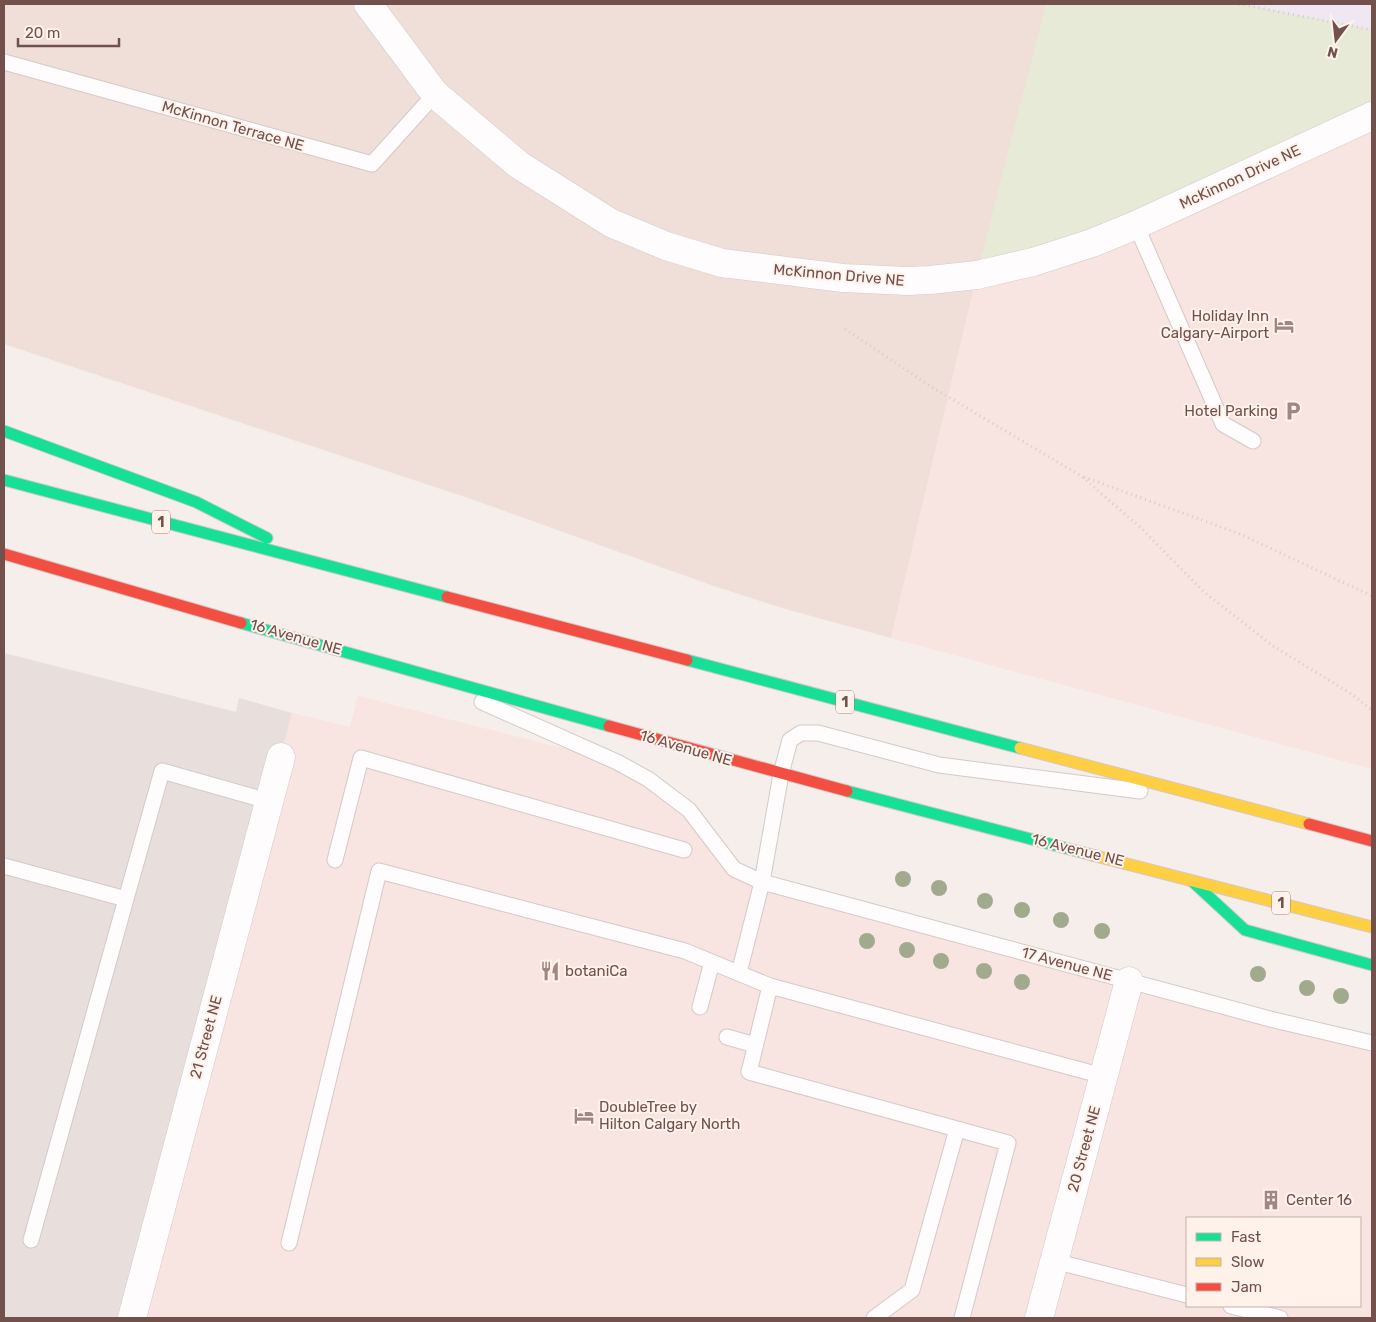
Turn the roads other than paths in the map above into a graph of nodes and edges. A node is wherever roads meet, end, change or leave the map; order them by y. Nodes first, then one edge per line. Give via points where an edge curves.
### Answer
1 (368, 4) edge
2 (4, 62) edge
3 (435, 94) junction
4 (1372, 116) edge
5 (1136, 224) junction
6 (4, 431) edge
7 (1253, 441) dead end
8 (4, 480) edge
9 (4, 556) edge
10 (318, 564) junction
11 (409, 671) junction
12 (281, 756) dead end
13 (781, 774) junction
14 (268, 801) junction
15 (1226, 803) junction
16 (1372, 841) edge
17 (684, 850) dead end
18 (335, 860) dead end
19 (4, 866) edge
20 (1190, 879) junction
21 (762, 882) junction
22 (126, 899) junction
23 (1372, 927) edge
24 (712, 962) junction
25 (1372, 965) edge
26 (739, 973) junction
27 (1129, 981) junction
28 (770, 986) junction
29 (700, 1007) dead end
30 (727, 1037) dead end
31 (1372, 1043) edge
32 (755, 1045) junction
33 (1103, 1076) junction
34 (957, 1129) junction
35 (31, 1240) dead end
36 (289, 1243) dead end
37 (1054, 1261) junction
38 (1186, 1295) edge
39 (1235, 1307) edge
40 (132, 1318) edge
41 (874, 1318) edge
42 (962, 1318) edge
43 (1039, 1318) edge
44 (1280, 1318) edge

1 - 3 street, McKinnon Drive NE
2 - 3 lane, McKinnon Terrace NE via 372,164
3 - 5 street, McKinnon Drive NE via 519,165 611,223 666,246 722,262 843,278 930,280 977,275 1033,262 1092,243
4 - 5 street, McKinnon Drive NE
5 - 7 lane via 1222,424
6 - 10 highway via 196,502
8 - 10 highway, 1
9 - 11 highway, 16 Avenue NE / 1
10 - 15 highway, 1
11 - 13 highway, 16 Avenue NE / 1
11 - 21 lane, 17 Avenue NE via 617,762 648,779 689,810 734,869
12 - 14 street, 21 Street NE
13 - 15 lane via 790,740 801,734 818,733 939,765
13 - 20 highway, 16 Avenue NE / 1
13 - 21 lane
14 - 22 lane via 162,772
14 - 40 street, 21 Street NE
15 - 16 highway, 1
17 - 18 lane via 361,758
19 - 22 lane
20 - 23 highway, 16 Avenue NE / 1
20 - 25 highway via 1245,930
21 - 26 lane
21 - 27 lane, 17 Avenue NE
22 - 35 lane
24 - 26 lane
24 - 29 lane
24 - 36 lane via 685,951 379,871
26 - 28 lane
27 - 31 lane, 17 Avenue NE
27 - 33 street, 20 Street NE
28 - 32 lane
28 - 33 lane
30 - 32 lane
32 - 34 lane via 749,1072
33 - 37 street, 20 Street NE
34 - 41 lane via 912,1290
34 - 42 lane via 1008,1143
37 - 38 lane
37 - 43 street, 20 Street NE
39 - 44 lane

